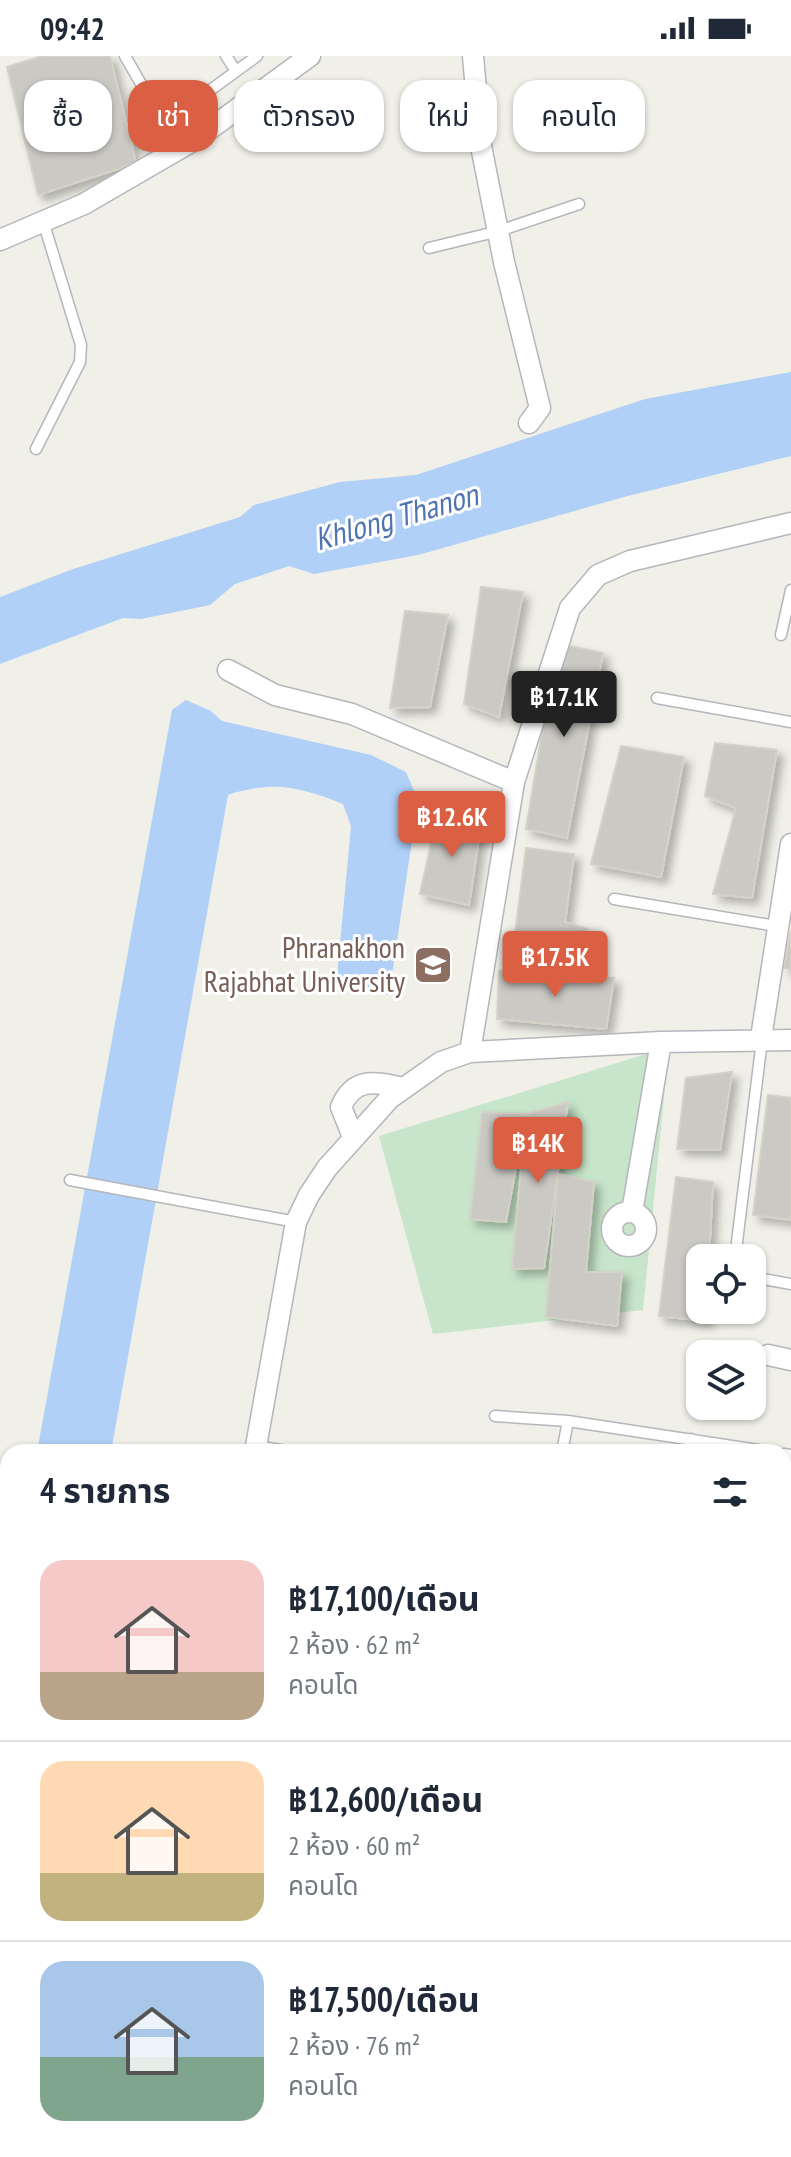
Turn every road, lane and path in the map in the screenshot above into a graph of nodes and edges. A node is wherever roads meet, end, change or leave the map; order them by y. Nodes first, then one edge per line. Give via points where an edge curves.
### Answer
1 (125, 56) edge
2 (226, 56) edge
3 (257, 56) edge
4 (310, 56) edge
5 (473, 56) edge
6 (236, 71) junction
7 (579, 204) dead end
8 (43, 221) junction
9 (499, 231) junction
10 (0, 240) edge
11 (429, 248) dead end
12 (529, 423) dead end
13 (36, 449) dead end
14 (791, 523) edge
15 (791, 590) edge
16 (781, 635) dead end
17 (228, 670) dead end
18 (657, 698) dead end
19 (791, 722) edge
20 (514, 782) junction
21 (791, 844) edge
22 (614, 899) dead end
23 (776, 926) junction
24 (762, 1038) junction
25 (791, 1040) edge
26 (661, 1042) junction
27 (470, 1052) junction
28 (404, 1088) junction
29 (353, 1137) junction
30 (70, 1180) dead end
31 (632, 1212) dead end
32 (296, 1222) junction
33 (737, 1244) edge
34 (766, 1280) edge
35 (791, 1284) edge
36 (768, 1355) dead end
37 (791, 1360) edge
38 (495, 1416) dead end
39 (568, 1421) junction
40 (691, 1439) junction
41 (257, 1444) edge
42 (564, 1444) edge
43 (690, 1444) edge
44 (722, 1444) edge

1 - 6 lane via 164,124
2 - 6 lane
3 - 6 lane
4 - 8 street via 196,139 84,204
5 - 9 street via 481,146
7 - 9 lane
8 - 10 street
8 - 13 lane via 81,345 80,362
9 - 11 lane
9 - 12 street via 540,408
14 - 20 street via 630,561 598,575 570,608
15 - 16 lane
17 - 20 street via 275,695 352,714
18 - 19 lane
20 - 27 street
21 - 23 street
22 - 23 lane
23 - 24 street
24 - 25 street
24 - 26 street
24 - 33 lane
26 - 27 street
26 - 31 street
27 - 28 street via 441,1062
28 - 29 street
28 - 29 street via 365,1082 352,1088 341,1107
29 - 32 street via 327,1168
30 - 32 lane
32 - 41 street
34 - 35 lane
36 - 37 street
38 - 39 lane
39 - 40 lane
39 - 42 lane
40 - 43 lane
40 - 44 lane

